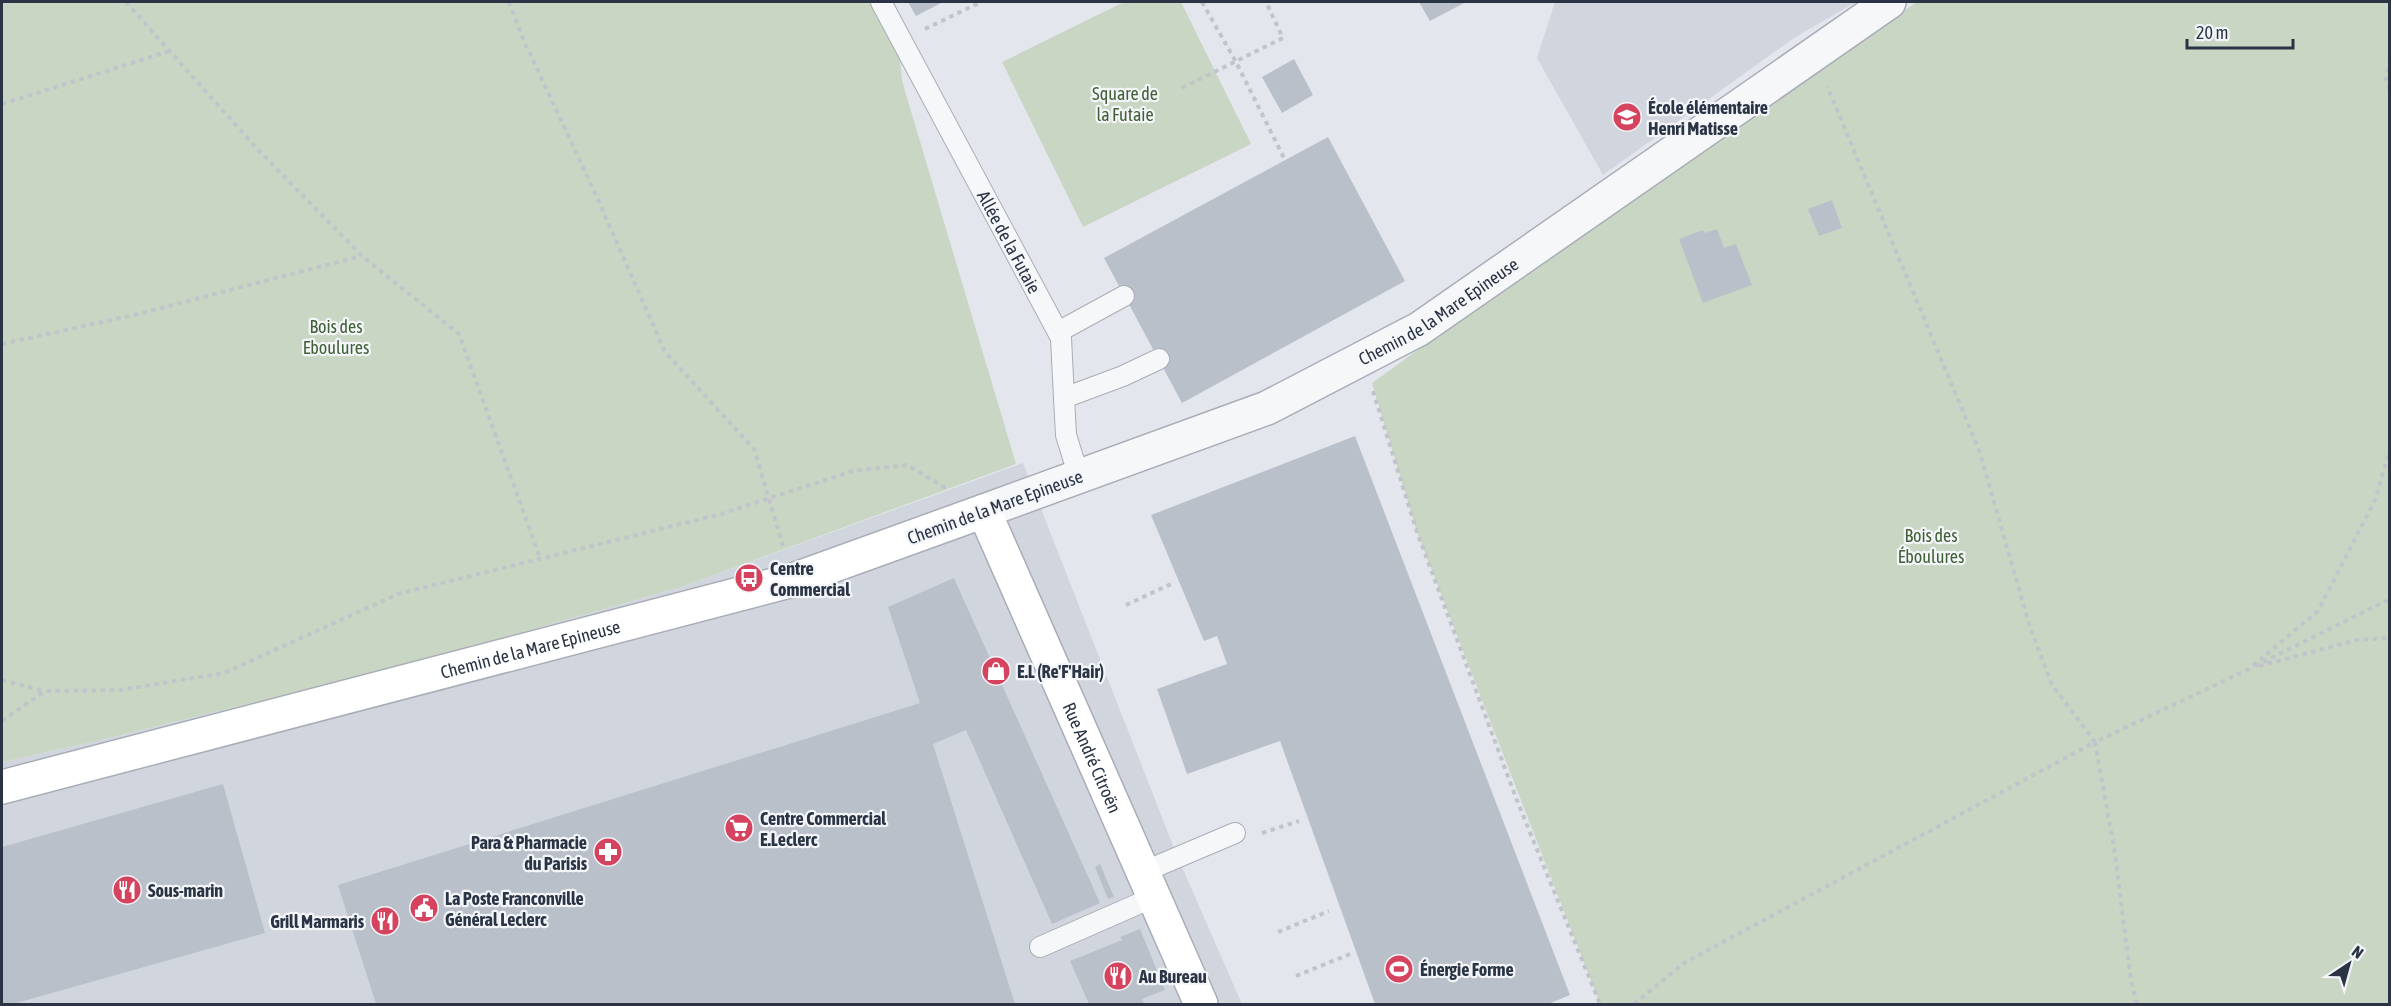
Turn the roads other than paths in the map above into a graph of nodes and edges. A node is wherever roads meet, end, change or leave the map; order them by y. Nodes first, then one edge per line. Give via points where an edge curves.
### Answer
1 (881, 2) edge
2 (1888, 2) edge
3 (1124, 296) dead end
4 (1058, 332) junction
5 (1159, 359) dead end
6 (1064, 398) junction
7 (1079, 477) junction
8 (984, 511) junction
9 (2, 787) edge
10 (1235, 833) dead end
11 (1148, 885) junction
12 (1040, 947) dead end
13 (1201, 1005) edge

1 - 4 lane, Allée de la Futaie
2 - 7 street, Chemin de la Mare Epineuse via 1419,329 1267,408
3 - 4 lane
4 - 6 lane, Allée de la Futaie
5 - 6 lane
6 - 7 lane, Allée de la Futaie via 1066,435
7 - 8 street, Chemin de la Mare Epineuse
8 - 9 main road, Chemin de la Mare Epineuse via 793,580
8 - 11 main road, Rue André Citroën
10 - 11 lane
11 - 12 lane
11 - 13 main road, Rue André Citroën

